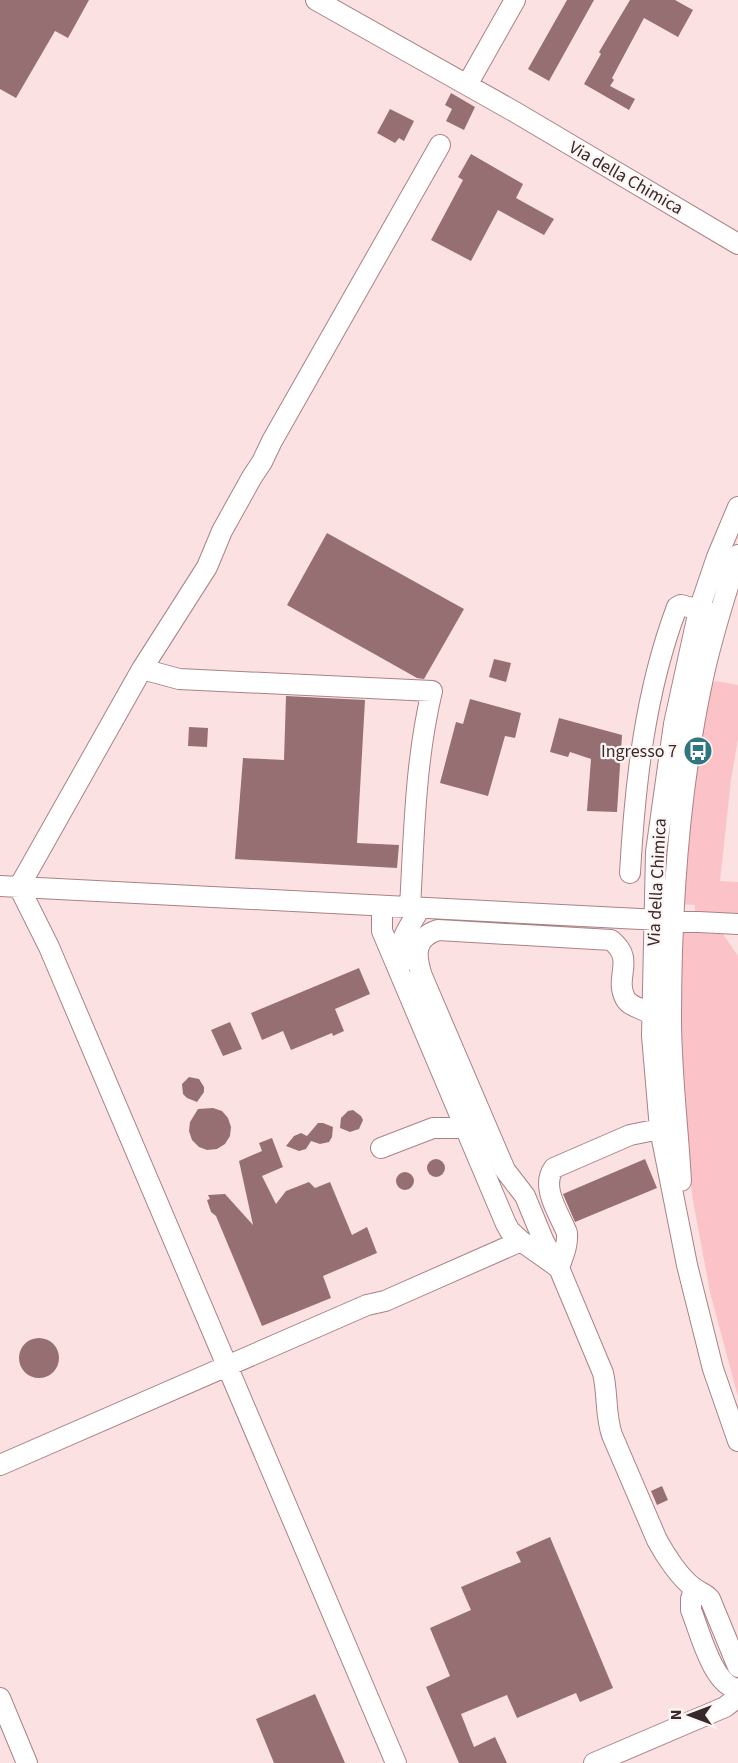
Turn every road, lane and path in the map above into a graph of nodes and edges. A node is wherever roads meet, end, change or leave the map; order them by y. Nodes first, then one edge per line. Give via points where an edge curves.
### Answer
1 (316, 0) edge
2 (514, 0) edge
3 (467, 85) junction
4 (440, 145) dead end
5 (738, 244) edge
6 (738, 507) edge
7 (738, 555) edge
8 (699, 610) junction
9 (142, 669) junction
10 (678, 839) junction
11 (630, 873) dead end
12 (10, 887) edge
13 (382, 907) junction
14 (415, 908) junction
15 (653, 920) junction
16 (674, 921) junction
17 (736, 929) edge
18 (400, 973) junction
19 (652, 1014) junction
20 (466, 1128) junction
21 (660, 1129) junction
22 (381, 1148) dead end
23 (681, 1192) junction
24 (521, 1241) junction
25 (687, 1265) junction
26 (559, 1268) junction
27 (228, 1365) junction
28 (738, 1441) edge
29 (0, 1465) edge
30 (694, 1589) junction
31 (738, 1667) edge
32 (738, 1689) edge
33 (738, 1697) edge
34 (0, 1698) edge
35 (27, 1763) edge
36 (396, 1763) edge
37 (594, 1763) edge

1 - 3 lane, Via della Chimica
2 - 3 lane
3 - 5 lane, Via della Chimica
4 - 9 lane via 222,531 207,567
6 - 8 lane, Via della Chimica
7 - 10 lane, Via della Chimica via 704,676
8 - 10 lane via 707,612 708,618 674,786
8 - 11 lane via 677,607 660,659 640,756
8 - 15 lane, Via della Chimica via 662,800
9 - 12 lane
9 - 14 lane via 178,679 432,691 419,763
10 - 16 lane, Via della Chimica
12 - 13 lane
12 - 27 lane via 49,947
13 - 14 lane
13 - 18 lane via 382,931
14 - 15 lane
14 - 18 lane via 401,944
15 - 16 lane
15 - 19 lane, Via della Chimica
16 - 17 lane
16 - 23 lane, Via della Chimica via 671,1042
18 - 20 lane
19 - 21 lane, Via della Chimica
19 - 23 lane via 660,1027 670,1134
19 - 26 lane via 629,1004 624,996 624,959 622,951 610,940 438,930 424,937 420,944 418,960 426,987 505,1170 525,1196
20 - 22 lane via 433,1128
20 - 24 lane via 506,1224
21 - 25 lane, Via della Chimica
21 - 26 lane via 630,1135 554,1168 548,1187 567,1233
23 - 25 lane, Via della Chimica
24 - 26 lane
24 - 27 lane
25 - 28 lane, Via della Chimica via 713,1369
26 - 30 lane via 603,1373 608,1423 651,1526 664,1554
27 - 29 lane
27 - 36 lane
30 - 31 lane via 710,1599
30 - 32 lane via 691,1610 717,1675 731,1688
33 - 37 lane via 725,1707
34 - 35 lane

